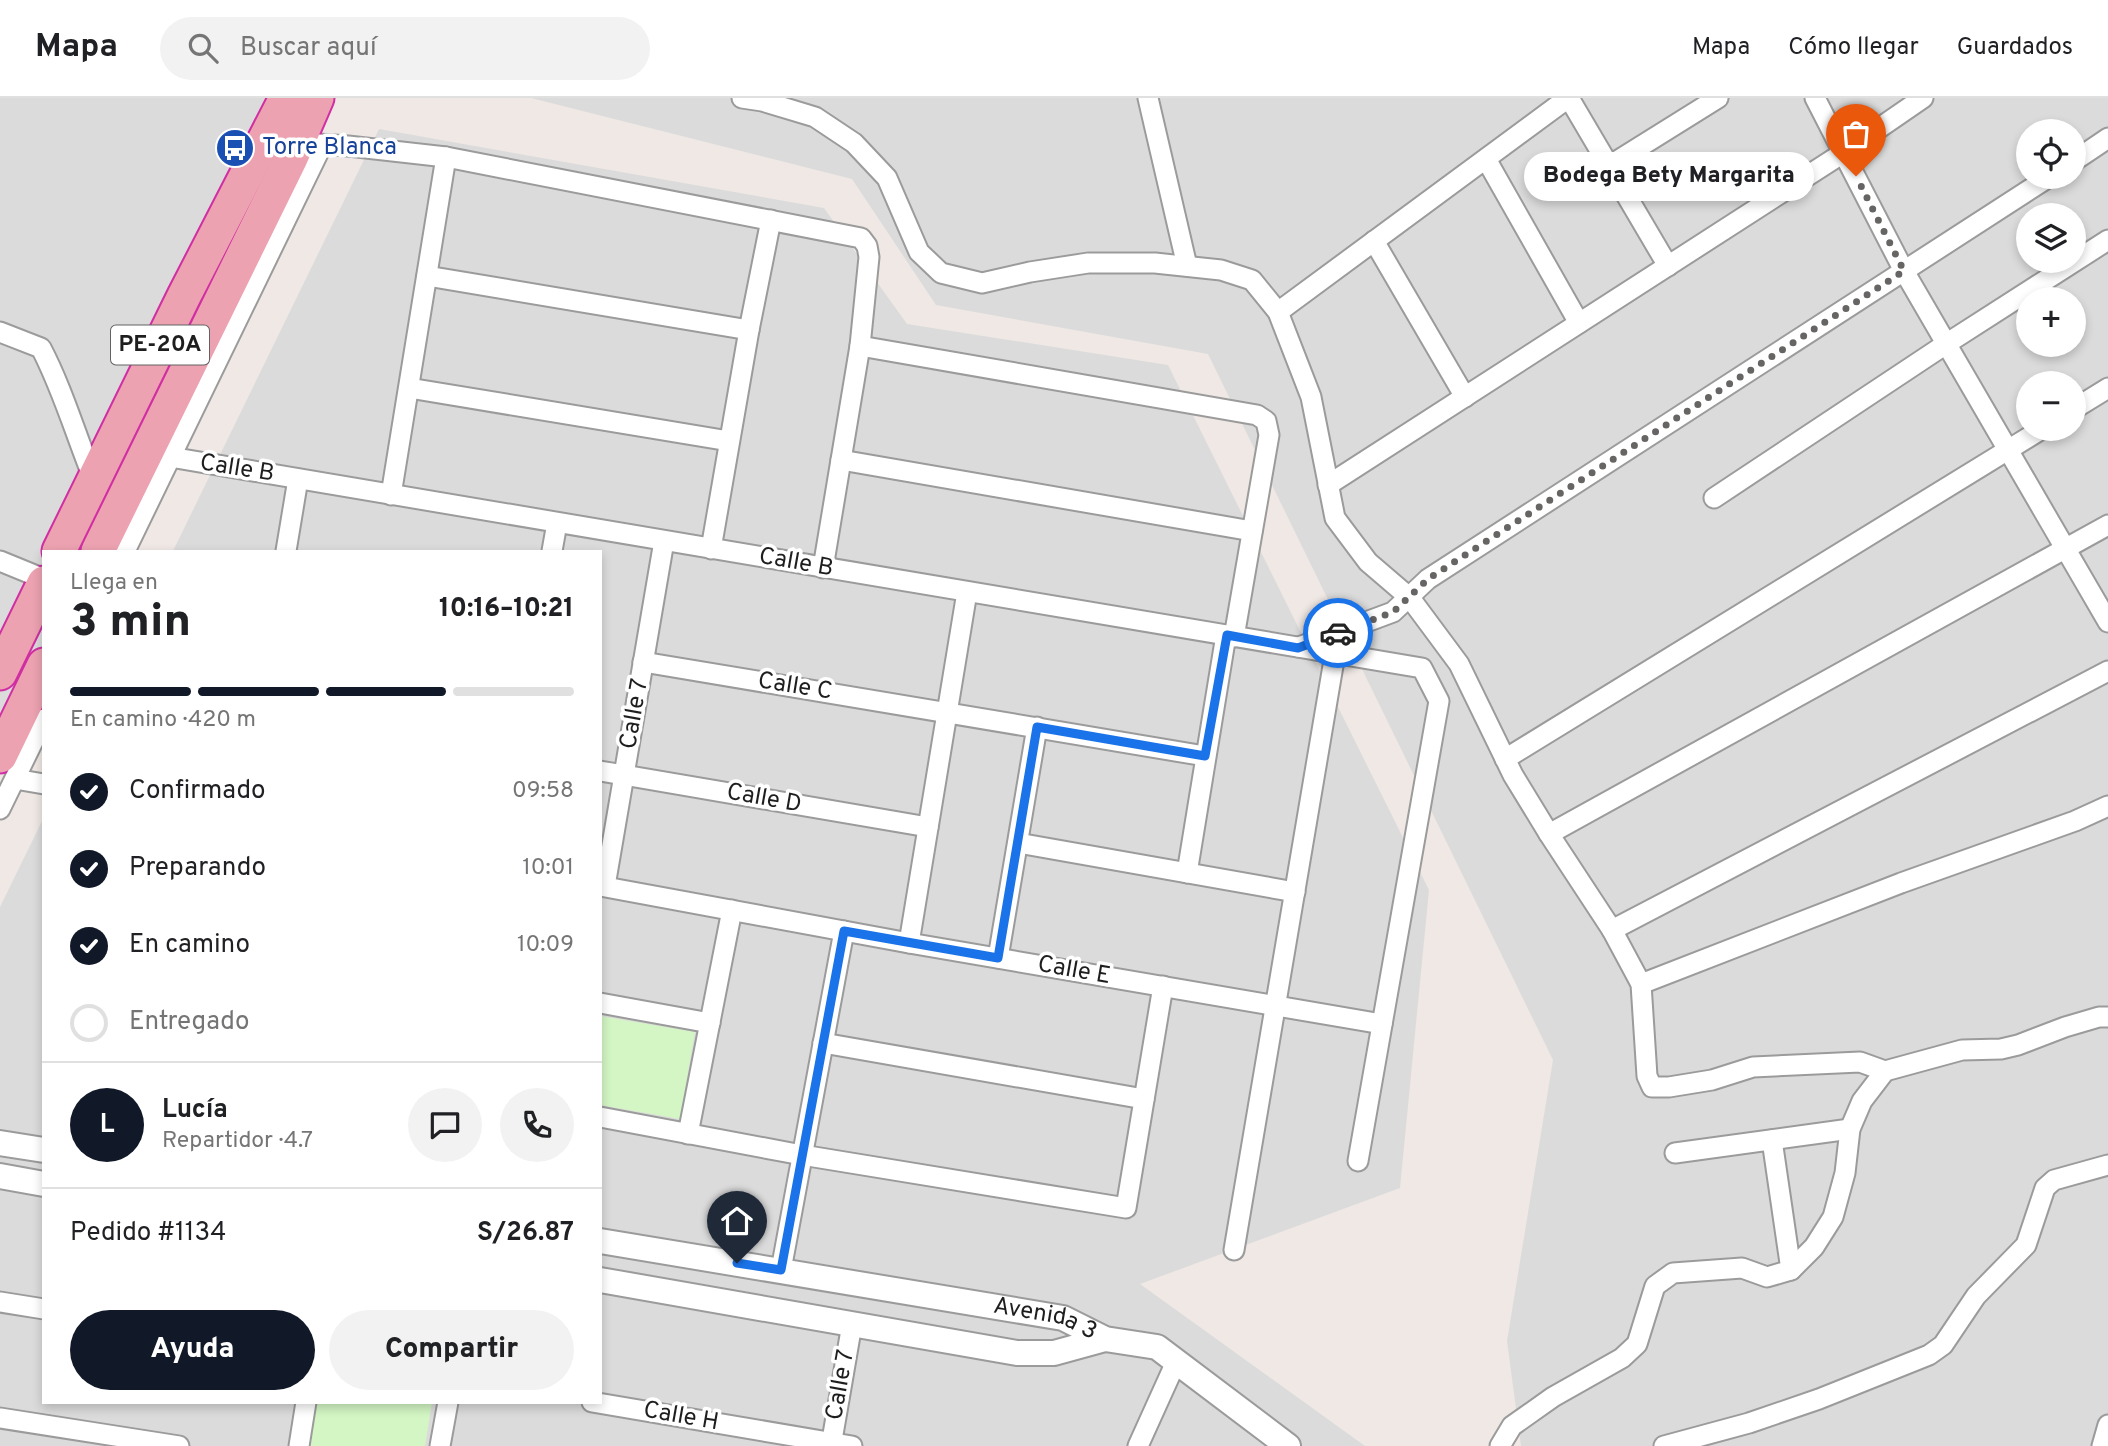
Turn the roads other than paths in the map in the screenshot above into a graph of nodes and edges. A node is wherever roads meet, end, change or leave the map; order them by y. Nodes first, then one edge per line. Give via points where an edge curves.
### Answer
1 (286, 98) edge
2 (317, 98) edge
3 (742, 98) edge
4 (1148, 98) edge
5 (1568, 98) edge
6 (1718, 98) edge
7 (1815, 98) edge
8 (1923, 98) edge
9 (2108, 138) edge
10 (264, 139) junction
11 (310, 144) junction
12 (2086, 152) edge
13 (1843, 153) junction
14 (446, 157) junction
15 (1486, 159) junction
16 (1609, 166) junction
17 (2030, 189) edge
18 (771, 220) junction
19 (2108, 240) edge
20 (1374, 241) junction
21 (1187, 266) junction
22 (1668, 266) junction
23 (1904, 271) junction
24 (427, 276) junction
25 (1278, 312) junction
26 (1579, 323) junction
27 (749, 330) junction
28 (0, 332) edge
29 (1947, 344) junction
30 (860, 346) junction
31 (409, 388) junction
32 (2108, 388) edge
33 (1465, 397) junction
34 (2086, 402) edge
35 (2023, 441) edge
36 (729, 442) junction
37 (2008, 450) junction
38 (170, 457) junction
39 (841, 460) junction
40 (298, 479) junction
41 (94, 480) junction
42 (1328, 485) junction
43 (391, 495) junction
44 (1714, 498) dead end
45 (557, 523) junction
46 (2108, 525) edge
47 (1252, 531) junction
48 (664, 541) junction
49 (710, 549) junction
50 (2065, 549) junction
51 (59, 550) edge
52 (99, 550) edge
53 (125, 550) edge
54 (286, 550) edge
55 (552, 550) edge
56 (0, 561) edge
57 (823, 568) junction
58 (42, 580) edge
59 (42, 585) edge
60 (967, 592) junction
61 (1410, 598) junction
62 (2108, 622) edge
63 (1230, 636) junction
64 (1298, 648) junction
65 (1335, 654) junction
66 (643, 662) junction
67 (42, 671) edge
68 (2108, 671) edge
69 (0, 673) edge
70 (947, 712) junction
71 (42, 722) edge
72 (1037, 727) junction
73 (1205, 756) junction
74 (1505, 759) junction
75 (7, 768) edge
76 (602, 771) edge
77 (624, 775) junction
78 (42, 783) edge
79 (2108, 806) edge
80 (0, 809) edge
81 (928, 827) junction
82 (1549, 834) junction
83 (1018, 843) junction
84 (1187, 873) junction
85 (602, 886) edge
86 (1295, 892) junction
87 (733, 910) junction
88 (1612, 930) junction
89 (844, 931) junction
90 (909, 943) junction
91 (998, 958) junction
92 (1641, 984) junction
93 (1163, 986) junction
94 (602, 1003) edge
95 (1275, 1006) junction
96 (2108, 1017) edge
97 (710, 1023) junction
98 (1382, 1024) junction
99 (824, 1043) junction
100 (1885, 1071) junction
101 (1144, 1099) junction
102 (602, 1117) edge
103 (1850, 1129) junction
104 (688, 1134) junction
105 (1772, 1140) junction
106 (0, 1143) edge
107 (42, 1150) edge
108 (1675, 1153) dead end
109 (802, 1155) junction
110 (1358, 1161) dead end
111 (2108, 1165) edge
112 (0, 1176) edge
113 (42, 1184) edge
114 (602, 1241) edge
115 (1234, 1250) dead end
116 (781, 1270) junction
117 (1791, 1270) junction
118 (602, 1280) edge
119 (0, 1302) edge
120 (42, 1309) edge
121 (852, 1324) junction
122 (1105, 1339) junction
123 (1176, 1362) junction
124 (306, 1404) edge
125 (448, 1404) edge
126 (602, 1404) edge
127 (0, 1418) edge
128 (2108, 1425) edge
129 (831, 1444) edge
130 (179, 1446) edge
131 (299, 1446) edge
132 (440, 1446) edge
133 (852, 1446) edge
134 (1138, 1446) edge
135 (1288, 1446) edge
136 (1500, 1446) edge
137 (1664, 1446) edge
138 (2102, 1446) edge

1 - 10 highway, PE-20A
2 - 11 highway, PE-20A
3 - 21 street via 815,117 855,143 887,178 919,252 941,273 982,283 1088,263
4 - 21 street
5 - 15 street
5 - 16 street
6 - 16 street
7 - 13 street
8 - 13 street
9 - 12 street
10 - 11 street
10 - 41 highway, PE-20A
11 - 14 street
11 - 38 street
11 - 52 highway, PE-20A
13 - 22 street
13 - 23 street
14 - 18 street
14 - 24 street
15 - 20 street
15 - 26 street
16 - 22 street
17 - 23 street
18 - 27 street
18 - 30 street via 861,239 867,246
19 - 29 street
20 - 25 street
20 - 33 street
21 - 25 street via 1252,280
22 - 26 street
23 - 29 street
23 - 61 street via 1428,579
24 - 27 street
24 - 31 street
25 - 42 street via 1311,397
26 - 33 street
27 - 36 street
28 - 41 street via 41,348
29 - 37 street
29 - 44 street
30 - 39 street
30 - 47 street via 1257,415 1266,421 1269,435
31 - 36 street
31 - 43 street
32 - 34 street
33 - 42 street
35 - 37 street
36 - 49 street
37 - 50 street
37 - 74 street
38 - 40 street, Calle B
38 - 53 street
39 - 47 street
39 - 57 street
40 - 43 street, Calle B
40 - 54 street
41 - 51 highway, PE-20A
42 - 61 street via 1335,518 1368,562
43 - 45 street, Calle B
45 - 48 street, Calle B
45 - 55 street
46 - 50 street
47 - 63 street
48 - 49 street, Calle B
48 - 66 street, Calle 7
49 - 57 street, Calle B
50 - 62 street
50 - 82 street
56 - 58 street
57 - 60 street, Calle B
59 - 69 highway
60 - 63 street, Calle B
60 - 70 street
61 - 64 street via 1393,612
61 - 74 street via 1459,664
63 - 64 street, Calle B
63 - 73 street
64 - 65 street, Calle B
65 - 86 street
65 - 98 street, Calle B via 1422,668 1438,701
66 - 70 street, Calle C
66 - 77 street, Calle 7
67 - 75 highway
68 - 88 street
70 - 72 street, Calle C
70 - 81 street
71 - 75 street
72 - 73 street, Calle C
72 - 83 street
73 - 84 street
74 - 82 street
75 - 78 street
75 - 80 street
76 - 77 street, Calle D
77 - 81 street, Calle D
77 - 85 street, Calle 7
79 - 92 street
81 - 90 street
82 - 88 street
83 - 84 street
83 - 91 street
84 - 86 street
85 - 87 street, Calle E
86 - 95 street
87 - 89 street, Calle E
87 - 97 street
88 - 92 street
89 - 90 street, Calle E
89 - 99 street
90 - 91 street, Calle E
91 - 93 street, Calle E
92 - 100 street via 1647,1076 1652,1087 1712,1080 1753,1067 1860,1062
93 - 95 street, Calle E
93 - 101 street
94 - 97 street
95 - 98 street, Calle E
95 - 115 street
96 - 100 street via 2018,1045 1962,1050
97 - 104 street
98 - 110 street
99 - 101 street
99 - 109 street
100 - 103 street via 1862,1101
101 - 109 street via 1126,1208
102 - 104 street
103 - 105 street
103 - 117 street via 1833,1217 1814,1247
104 - 109 street
105 - 108 street
105 - 117 street
106 - 107 street
109 - 116 street
111 - 137 street via 2054,1180 2046,1188 2026,1245 1976,1296 1943,1345 1929,1355 1819,1399
112 - 113 street
114 - 116 street, Avenida 3
116 - 122 street, Avenida 3 via 1063,1318
117 - 136 street via 1767,1277 1742,1268 1674,1273 1656,1286 1637,1344 1513,1426
118 - 121 street, Avenida 3
119 - 120 street
121 - 122 street, Avenida 3 via 1017,1353 1054,1353
121 - 129 street, Calle 7
122 - 123 street via 1157,1347
123 - 134 street
123 - 135 street
124 - 131 street
125 - 132 street
126 - 129 street, Calle H
127 - 130 street
128 - 138 street
129 - 133 street, Calle H

